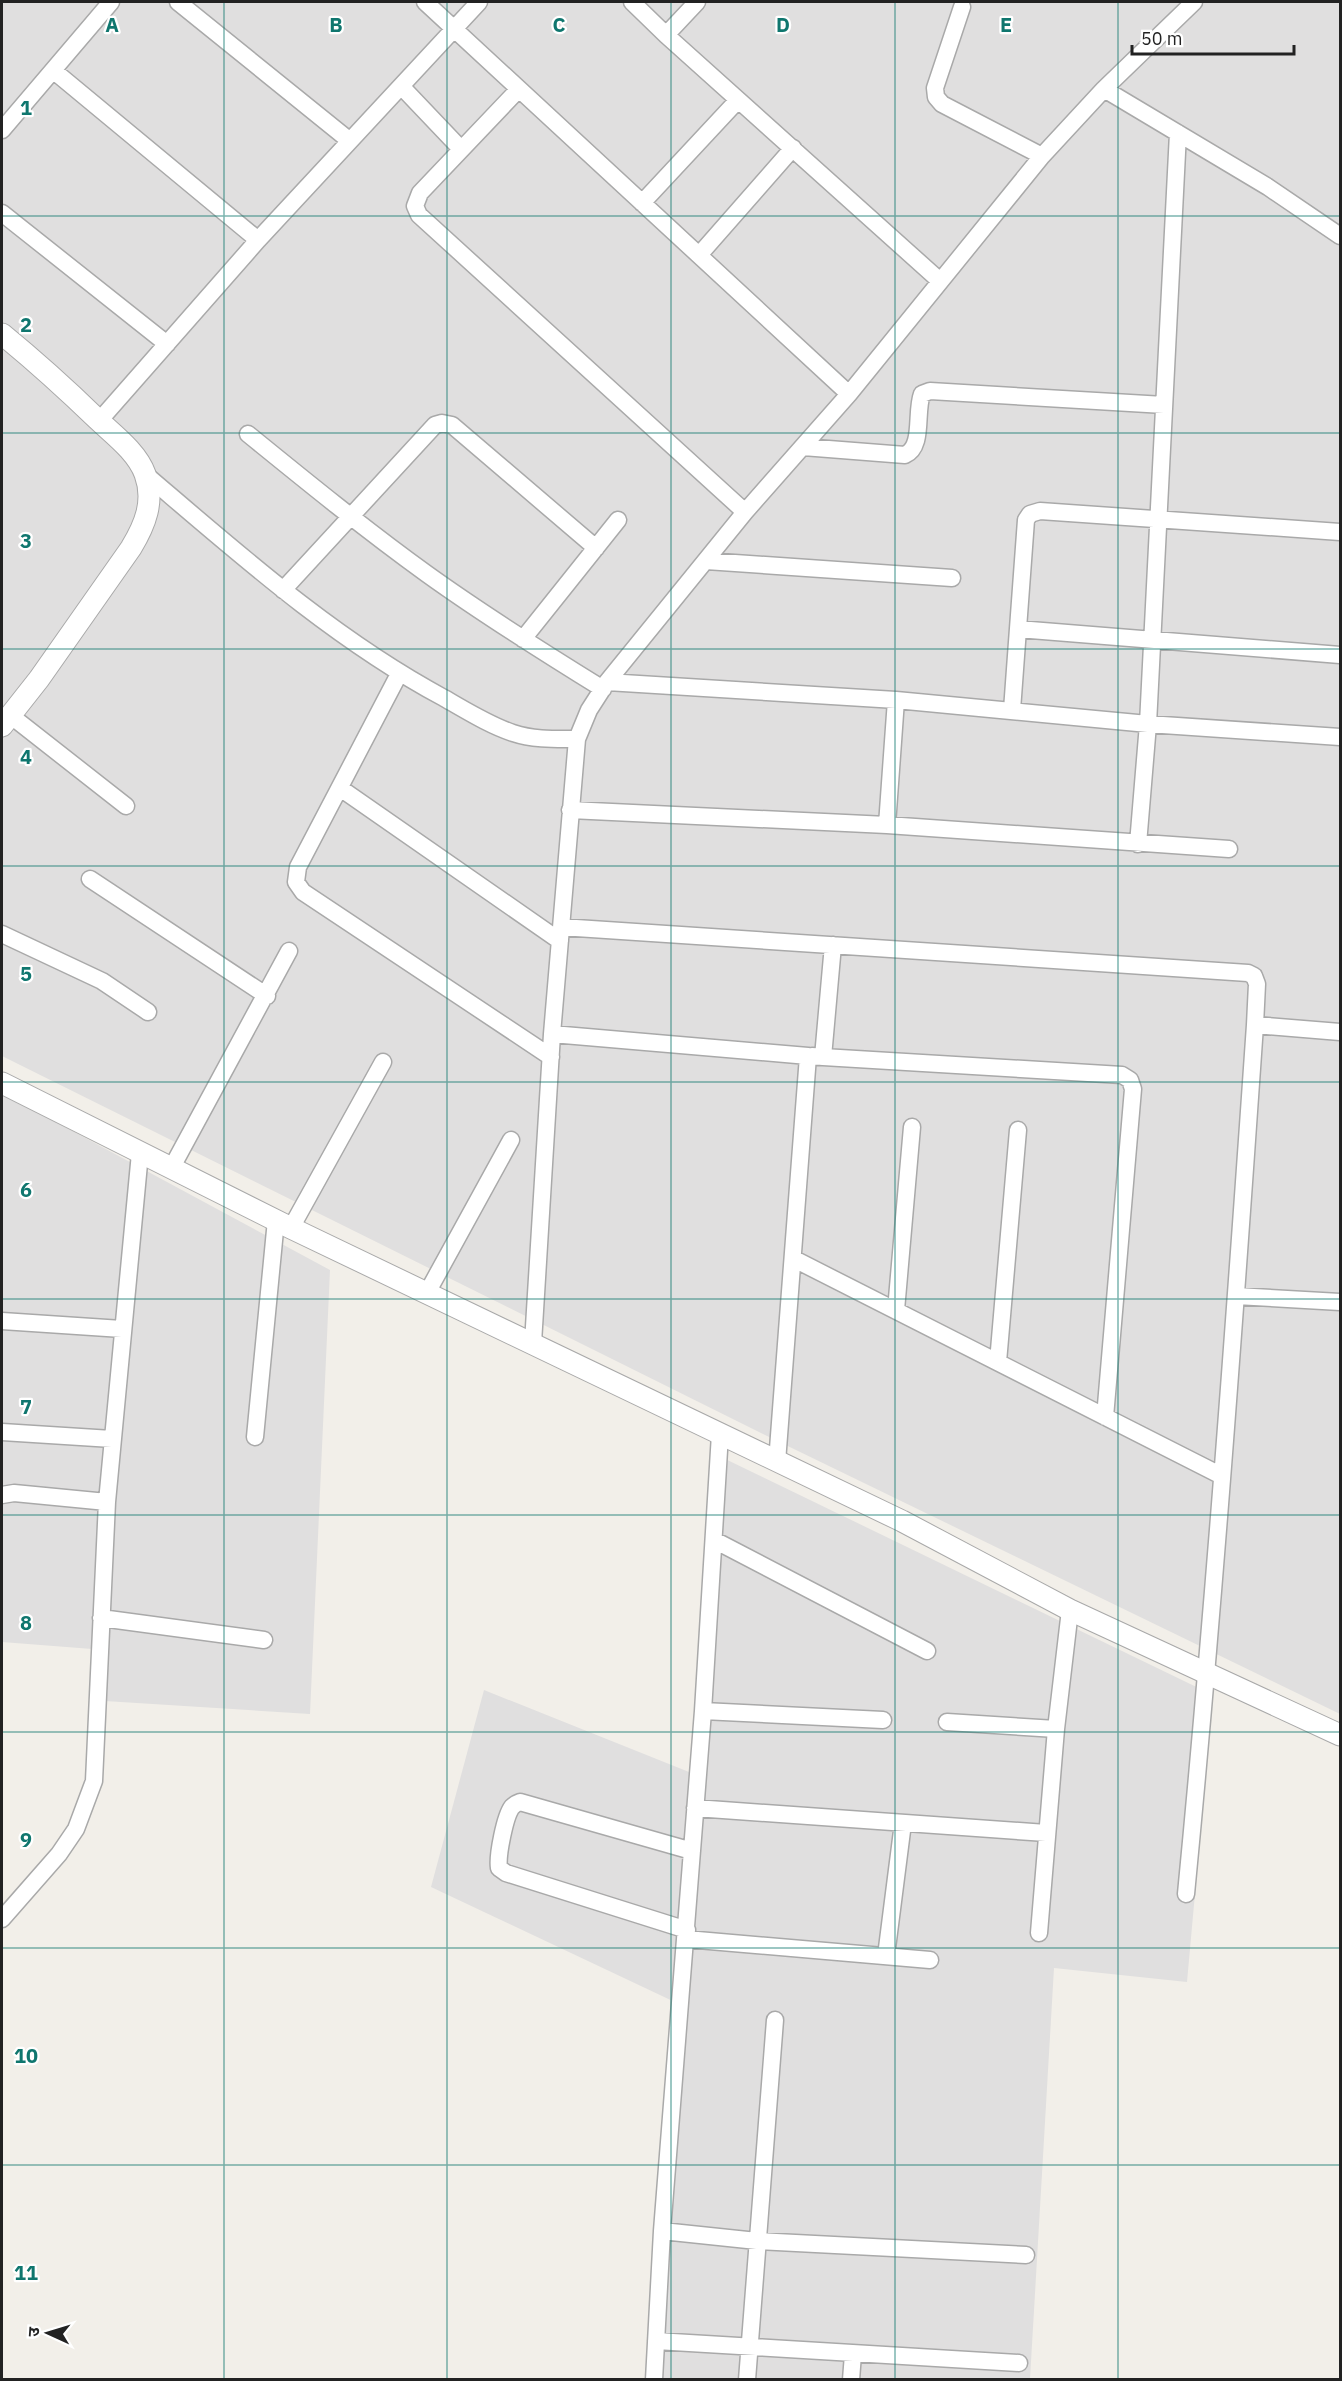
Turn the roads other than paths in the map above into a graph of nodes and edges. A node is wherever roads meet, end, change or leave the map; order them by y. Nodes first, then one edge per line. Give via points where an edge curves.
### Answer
1 (178, 2) edge
2 (425, 2) edge
3 (478, 2) edge
4 (632, 2) edge
5 (697, 2) edge
6 (1194, 2) edge
7 (105, 4) edge
8 (962, 7) dead end
9 (455, 28) junction
10 (666, 35) junction
11 (54, 71) junction
12 (401, 86) junction
13 (1104, 88) junction
14 (518, 90) junction
15 (738, 100) junction
16 (2, 130) edge
17 (1178, 133) junction
18 (350, 141) junction
19 (460, 148) junction
20 (793, 148) junction
21 (1042, 156) junction
22 (642, 203) junction
23 (2, 213) edge
24 (1341, 236) edge
25 (258, 240) junction
26 (700, 254) junction
27 (940, 281) junction
28 (2, 334) edge
29 (166, 344) junction
30 (849, 394) junction
31 (1164, 405) junction
32 (99, 421) junction
33 (248, 434) dead end
34 (803, 447) junction
35 (145, 474) junction
36 (745, 512) junction
37 (351, 517) junction
38 (618, 520) dead end
39 (1158, 520) junction
40 (1341, 532) edge
41 (596, 548) junction
42 (706, 561) junction
43 (952, 578) dead end
44 (283, 590) junction
45 (1018, 629) junction
46 (523, 639) junction
47 (1152, 639) junction
48 (1341, 655) edge
49 (399, 674) junction
50 (605, 686) junction
51 (896, 700) junction
52 (1012, 710) junction
53 (6, 720) edge
54 (1148, 724) junction
55 (1341, 737) edge
56 (577, 739) junction
57 (340, 788) junction
58 (126, 806) dead end
59 (570, 810) junction
60 (887, 825) junction
61 (1138, 844) junction
62 (1229, 849) dead end
63 (90, 879) dead end
64 (2, 934) edge
65 (560, 934) junction
66 (833, 945) junction
67 (289, 951) dead end
68 (267, 996) junction
69 (148, 1012) dead end
70 (1255, 1025) junction
71 (1341, 1032) edge
72 (552, 1034) junction
73 (816, 1056) junction
74 (551, 1057) junction
75 (383, 1062) dead end
76 (2, 1083) edge
77 (912, 1127) dead end
78 (1018, 1130) dead end
79 (511, 1140) dead end
80 (140, 1153) junction
81 (171, 1169) junction
82 (283, 1224) junction
83 (794, 1259) junction
84 (427, 1293) junction
85 (1236, 1296) junction
86 (1341, 1302) edge
87 (896, 1310) junction
88 (2, 1321) edge
89 (122, 1329) junction
90 (533, 1344) junction
91 (998, 1362) junction
92 (1105, 1417) junction
93 (2, 1432) edge
94 (720, 1434) junction
95 (255, 1437) dead end
96 (112, 1439) junction
97 (777, 1462) junction
98 (1222, 1476) junction
99 (2, 1495) edge
100 (107, 1502) junction
101 (714, 1540) junction
102 (1070, 1610) junction
103 (101, 1618) junction
104 (264, 1640) dead end
105 (927, 1651) dead end
106 (1207, 1672) junction
107 (703, 1711) junction
108 (883, 1720) dead end
109 (947, 1722) dead end
110 (1056, 1729) junction
111 (1341, 1735) edge
112 (696, 1809) junction
113 (903, 1823) junction
114 (1046, 1833) junction
115 (692, 1851) junction
116 (1185, 1894) dead end
117 (2, 1918) edge
118 (1039, 1933) dead end
119 (686, 1935) junction
120 (886, 1956) junction
121 (930, 1960) dead end
122 (775, 2020) dead end
123 (662, 2231) junction
124 (758, 2241) junction
125 (1026, 2255) dead end
126 (656, 2341) junction
127 (749, 2348) junction
128 (853, 2354) junction
129 (1019, 2363) dead end
130 (654, 2379) edge
131 (747, 2379) edge
132 (851, 2379) edge

1 - 18 street
2 - 9 street
3 - 9 street
4 - 10 street
5 - 10 street
6 - 13 street
7 - 11 street
8 - 21 street via 935,88 936,97 942,104
9 - 12 street
9 - 14 street
10 - 15 street
11 - 16 street
11 - 25 street
12 - 18 street
12 - 19 street
13 - 17 street
13 - 21 street
14 - 19 street
14 - 22 street
15 - 20 street
15 - 22 street
17 - 24 street
17 - 31 street
18 - 25 street
19 - 36 street via 420,193 415,206 419,215
20 - 26 street
20 - 27 street
21 - 27 street
22 - 26 street
23 - 29 street
25 - 29 street
26 - 30 street
27 - 30 street
28 - 32 street
29 - 32 street
30 - 34 street
31 - 34 street via 930,392 922,394 915,445 905,455
31 - 39 street
32 - 35 street via 124,444
33 - 37 street
34 - 36 street
35 - 44 street
35 - 53 street via 150,503 144,527
36 - 42 street
37 - 41 street via 435,425 442,423 452,425
37 - 44 street
37 - 46 street
38 - 41 street
39 - 40 street
39 - 45 street via 1040,511 1030,514 1026,520
39 - 47 street
41 - 46 street
42 - 43 street
42 - 50 street
44 - 49 street
45 - 47 street
45 - 52 street
46 - 50 street
47 - 48 street
47 - 54 street
49 - 56 street via 515,734
49 - 57 street
50 - 51 street
50 - 56 street via 588,710
51 - 52 street
51 - 60 street
52 - 54 street
53 - 58 street
54 - 55 street
54 - 61 street
56 - 59 street
57 - 65 street
57 - 74 street via 298,867 296,882 303,892
59 - 60 street
59 - 65 street
60 - 61 street
61 - 62 street
63 - 68 street
64 - 69 street via 102,981
65 - 66 street
65 - 72 street
66 - 70 street via 1248,973 1257,984
66 - 73 street
67 - 68 street
68 - 81 street
70 - 71 street
70 - 85 street
72 - 73 street
72 - 74 street
73 - 83 street
73 - 92 street via 1122,1075 1130,1080 1133,1089
74 - 90 street
75 - 82 street
76 - 80 street
77 - 87 street
78 - 91 street
79 - 84 street
80 - 81 street
80 - 89 street
81 - 82 street
82 - 84 street
82 - 95 street
83 - 87 street
83 - 97 street
84 - 90 street
85 - 86 street
85 - 98 street
87 - 91 street
88 - 89 street
89 - 96 street
90 - 94 street
91 - 92 street
92 - 98 street
93 - 96 street
94 - 97 street
94 - 101 street
96 - 100 street
97 - 102 street via 902,1521
98 - 106 street
99 - 100 street
100 - 103 street
101 - 105 street
101 - 107 street
102 - 106 street
102 - 110 street
103 - 104 street
103 - 117 street via 94,1782 76,1829
106 - 111 street
106 - 116 street
107 - 108 street
107 - 112 street
109 - 110 street
110 - 114 street
112 - 113 street
112 - 115 street
113 - 114 street
113 - 120 street
114 - 118 street
115 - 119 street
115 - 119 street via 520,1802 510,1812 498,1858 499,1868 507,1873
119 - 120 street
119 - 123 street
120 - 121 street
122 - 124 street
123 - 124 street
123 - 126 street
124 - 125 street
124 - 127 street
126 - 127 street
126 - 130 street
127 - 128 street
127 - 131 street
128 - 129 street
128 - 132 street

